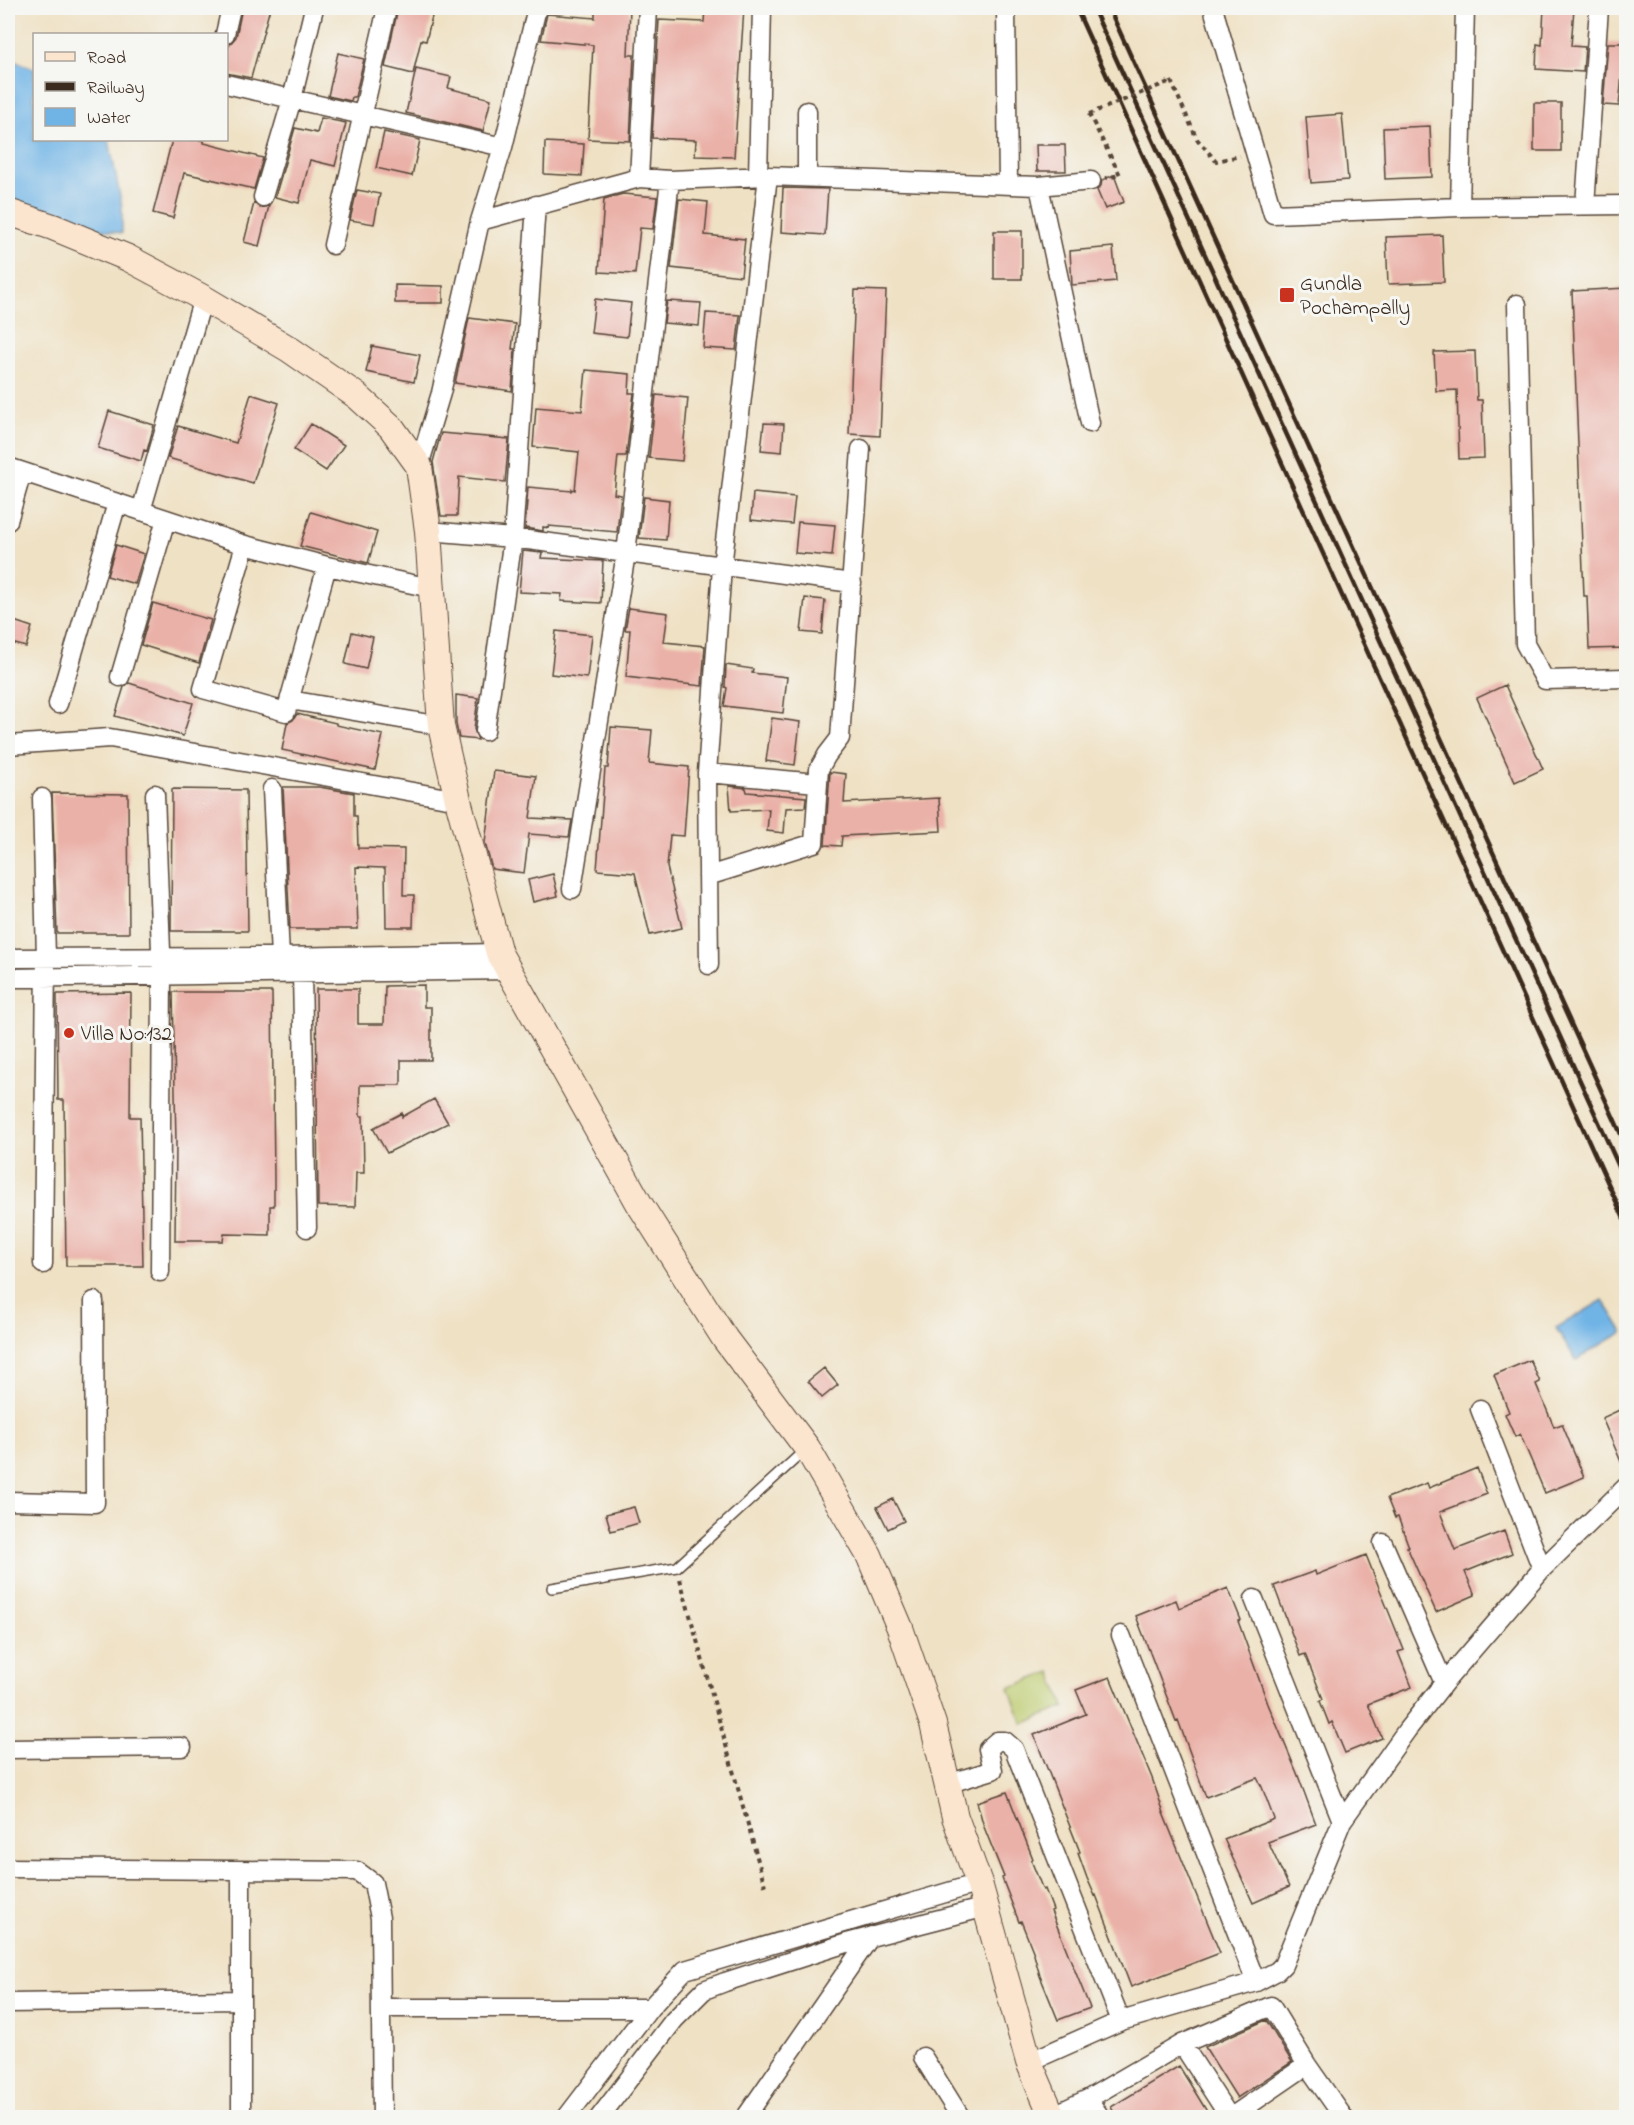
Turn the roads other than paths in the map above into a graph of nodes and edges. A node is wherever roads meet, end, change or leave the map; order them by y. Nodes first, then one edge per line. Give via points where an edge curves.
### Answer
1 (231, 8) edge
2 (314, 8) edge
3 (387, 8) edge
4 (537, 8) edge
5 (648, 8) edge
6 (762, 8) edge
7 (1006, 8) edge
8 (1213, 8) edge
9 (1465, 8) edge
10 (1599, 8) edge
11 (225, 33) edge
12 (228, 84) edge
13 (292, 99) junction
14 (807, 111) dead end
15 (362, 115) junction
16 (503, 147) junction
17 (763, 176) junction
18 (807, 177) junction
19 (639, 178) junction
20 (670, 180) junction
21 (1091, 181) dead end
22 (1008, 185) junction
23 (1039, 186) junction
24 (1626, 192) edge
25 (263, 197) dead end
26 (536, 205) junction
27 (1585, 205) junction
28 (1626, 205) edge
29 (1460, 207) junction
30 (8, 212) edge
31 (480, 221) junction
32 (333, 245) dead end
33 (203, 298) junction
34 (1517, 304) dead end
35 (1090, 423) dead end
36 (861, 448) dead end
37 (419, 466) junction
38 (15, 469) edge
39 (117, 503) junction
40 (141, 511) junction
41 (166, 519) junction
42 (8, 521) edge
43 (428, 531) junction
44 (513, 538) junction
45 (245, 545) junction
46 (626, 553) junction
47 (327, 566) junction
48 (722, 567) junction
49 (852, 583) junction
50 (431, 588) junction
51 (120, 676) dead end
52 (1626, 678) edge
53 (290, 700) junction
54 (58, 704) dead end
55 (441, 726) junction
56 (485, 731) dead end
57 (8, 745) edge
58 (707, 773) junction
59 (818, 783) junction
60 (272, 789) dead end
61 (155, 794) dead end
62 (42, 798) dead end
63 (458, 800) junction
64 (708, 876) junction
65 (572, 889) dead end
66 (160, 957) junction
67 (280, 957) junction
68 (8, 958) edge
69 (46, 958) junction
70 (503, 961) junction
71 (709, 965) dead end
72 (302, 973) junction
73 (162, 977) junction
74 (8, 978) edge
75 (46, 978) junction
76 (307, 1228) dead end
77 (43, 1264) dead end
78 (160, 1272) dead end
79 (94, 1301) dead end
80 (1480, 1409) dead end
81 (807, 1448) junction
82 (1626, 1487) edge
83 (8, 1501) edge
84 (1383, 1543) dead end
85 (1542, 1569) junction
86 (552, 1588) dead end
87 (1254, 1599) dead end
88 (1121, 1635) dead end
89 (1444, 1683) junction
90 (182, 1747) dead end
91 (8, 1749) edge
92 (947, 1784) junction
93 (1342, 1821) junction
94 (8, 1868) edge
95 (241, 1871) junction
96 (983, 1895) junction
97 (871, 1936) junction
98 (1256, 1982) junction
99 (240, 2000) junction
100 (8, 2003) edge
101 (382, 2008) junction
102 (650, 2008) junction
103 (1121, 2021) junction
104 (1182, 2044) junction
105 (923, 2057) dead end
106 (1029, 2062) junction
107 (1307, 2065) junction
108 (1088, 2099) junction
109 (1053, 2117) edge
110 (241, 2118) edge
111 (381, 2118) edge
112 (566, 2118) edge
113 (598, 2118) edge
114 (745, 2118) edge
115 (961, 2118) edge
116 (1101, 2118) edge
117 (1230, 2118) edge
118 (1344, 2118) edge

1 - 11 street
2 - 13 street
3 - 15 street
4 - 16 street
5 - 19 street
6 - 17 street
7 - 22 street
8 - 29 street via 1273,214
9 - 29 street
10 - 27 street
12 - 13 street
13 - 15 street
13 - 25 street
14 - 18 street
15 - 16 street
15 - 32 street
16 - 31 street
17 - 18 street
17 - 20 street
17 - 48 street
18 - 22 street
19 - 20 street
19 - 26 street
20 - 46 street
21 - 23 street
22 - 23 street
23 - 35 street
24 - 28 street
26 - 31 street
26 - 44 street
27 - 28 street
27 - 29 street
30 - 33 main road via 128,258
31 - 37 street via 441,393
33 - 37 main road via 289,349 357,396 391,427
33 - 40 street
34 - 52 street via 1525,644 1545,680
36 - 49 street
37 - 43 main road
38 - 39 street
38 - 42 street
39 - 40 street
39 - 54 street
40 - 41 street
41 - 45 street
41 - 51 street
43 - 44 street
43 - 50 main road
44 - 46 street
44 - 56 street
45 - 47 street
45 - 53 street via 203,689 286,712
46 - 48 street
46 - 65 street
47 - 50 street
47 - 53 street
48 - 49 street
48 - 58 street
49 - 59 street via 840,738 819,769
50 - 55 main road
53 - 55 street
55 - 63 main road
57 - 63 street via 110,738
58 - 59 street
58 - 64 street
59 - 64 street via 814,843
60 - 67 street
61 - 66 street
62 - 69 street
63 - 70 main road
64 - 71 street
66 - 67 street
66 - 69 street
66 - 73 street
67 - 70 street
68 - 69 street
69 - 75 street
70 - 72 street
70 - 81 main road via 646,1214 725,1339
72 - 73 street
72 - 76 street
73 - 75 street
73 - 78 street
74 - 75 street
75 - 77 street
79 - 83 street via 95,1503
80 - 85 street
81 - 86 lane via 677,1567
81 - 92 main road via 869,1556 900,1628 933,1724
82 - 85 street
84 - 89 street
85 - 89 street
87 - 93 street
88 - 98 street
89 - 93 street
90 - 91 street
92 - 96 main road
92 - 103 street via 993,1770 988,1749 997,1741 1005,1741 1014,1749
93 - 98 street via 1288,1958 1277,1971
94 - 95 street
95 - 99 street
95 - 101 street via 357,1871 372,1883 380,1918
96 - 97 street
96 - 102 street via 685,1970
96 - 106 main road
97 - 113 street via 704,1990 674,2020
97 - 114 street
98 - 103 street
99 - 100 street
99 - 110 street
101 - 102 street
101 - 111 street
102 - 112 street
103 - 106 street
104 - 107 street via 1271,2006
104 - 108 street
104 - 117 street
105 - 115 street
106 - 109 main road
107 - 117 street
107 - 118 street
108 - 109 street
108 - 116 street

